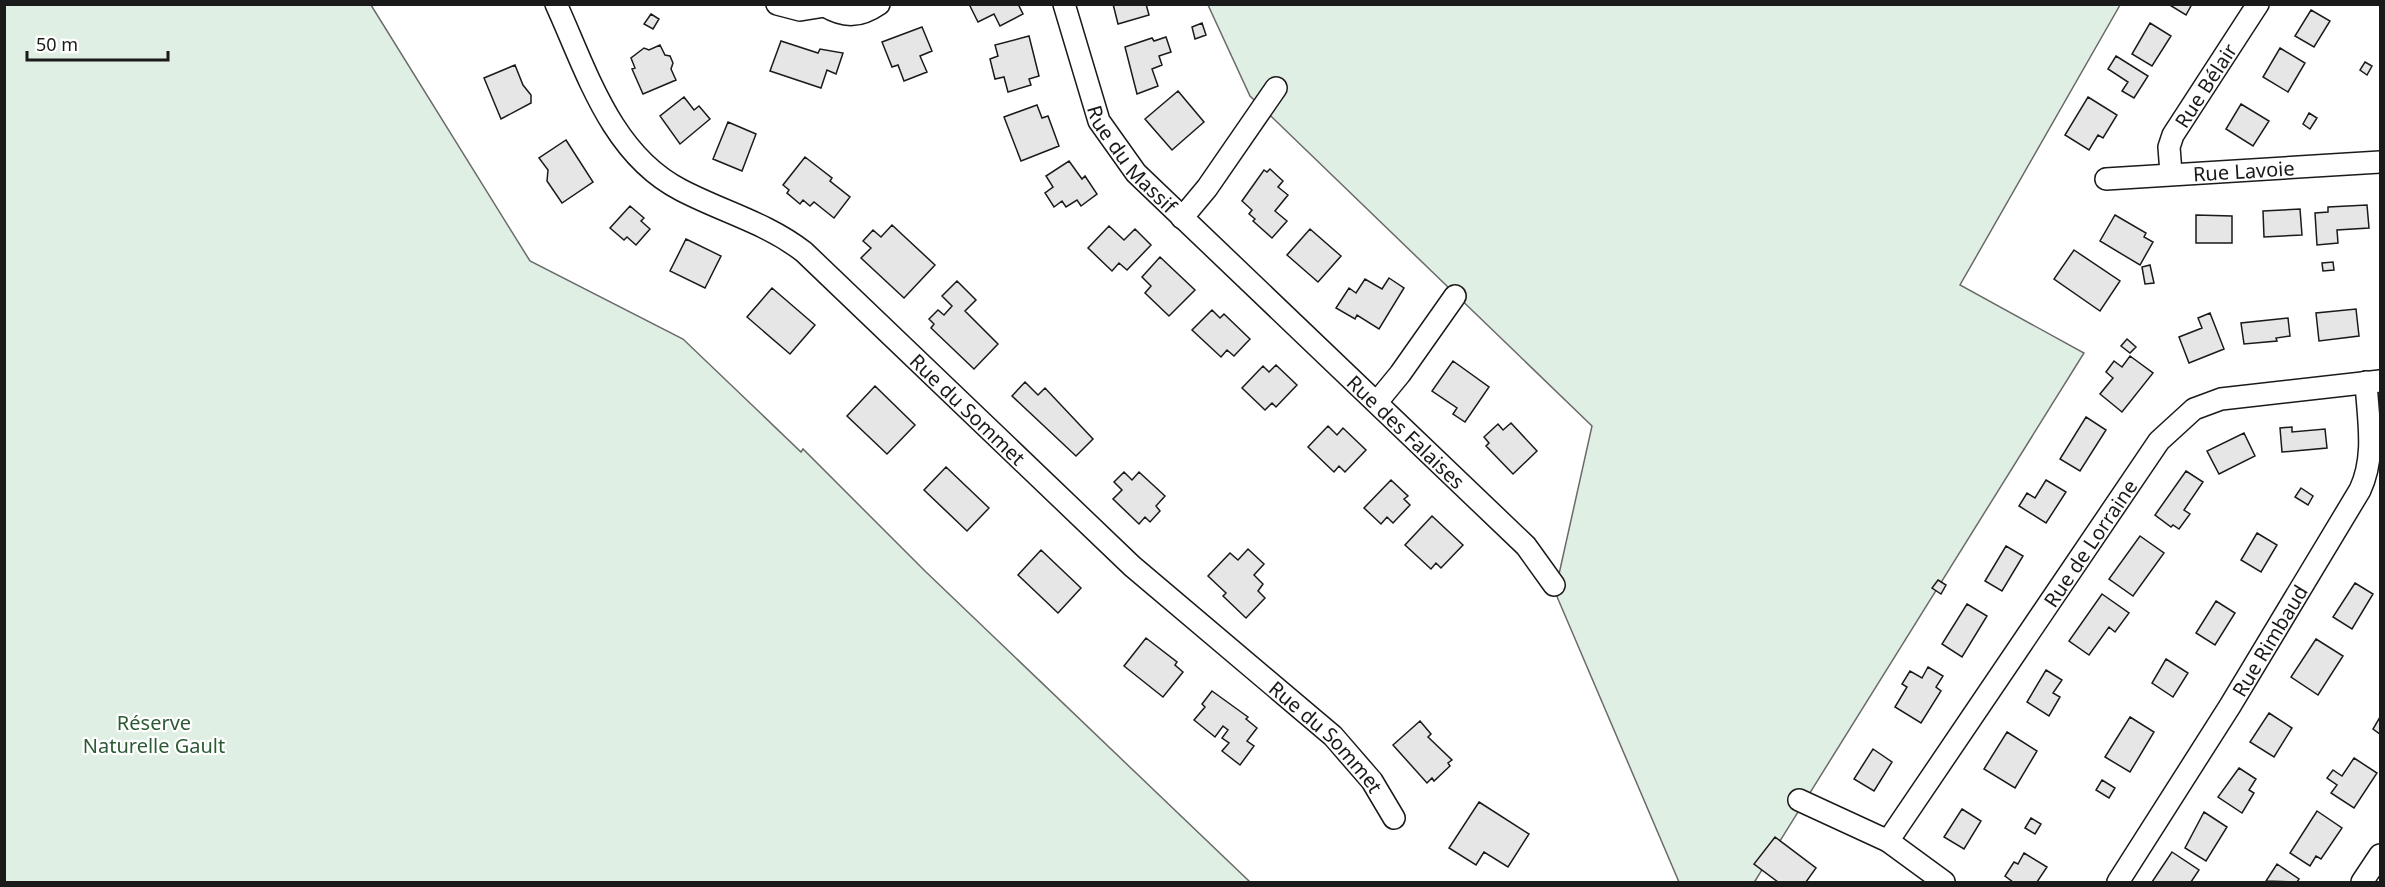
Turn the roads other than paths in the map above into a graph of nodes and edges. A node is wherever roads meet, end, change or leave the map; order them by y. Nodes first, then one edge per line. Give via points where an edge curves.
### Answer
1 (556, 4) edge
2 (777, 4) edge
3 (879, 4) edge
4 (1064, 4) edge
5 (2259, 4) edge
6 (824, 5) edge
7 (1276, 88) dead end
8 (2380, 162) edge
9 (2171, 173) junction
10 (2106, 179) dead end
11 (1182, 218) junction
12 (1252, 283) joint
13 (1455, 296) dead end
14 (2373, 381) edge
15 (1377, 402) junction
16 (1554, 585) dead end
17 (1798, 800) dead end
18 (1394, 818) dead end
19 (1888, 841) junction
20 (2380, 855) edge
21 (1944, 882) edge
22 (2118, 882) edge
23 (2362, 882) edge

1 - 18 street, Rue du Sommet via 612,124 637,157 675,187 766,227 804,252 1132,566 1334,736 1372,781
2 - 6 street via 800,10
3 - 6 street via 850,15
4 - 11 street, Rue du Massif via 1099,121 1131,166
5 - 9 street, Rue Bélair via 2174,135 2169,147
7 - 11 street
8 - 9 street, Rue Lavoie
9 - 10 street, Rue Lavoie
11 - 12 street, Rue du Massif
12 - 15 street, Rue des Falaises
13 - 15 street
14 - 19 street, Rue de Lorraine via 2222,399 2194,409 2179,420 2159,441
14 - 22 street, Rue Rimbaud via 2370,457 2360,490
15 - 16 street, Rue des Falaises via 1526,546
17 - 19 street
19 - 21 street
20 - 23 street

